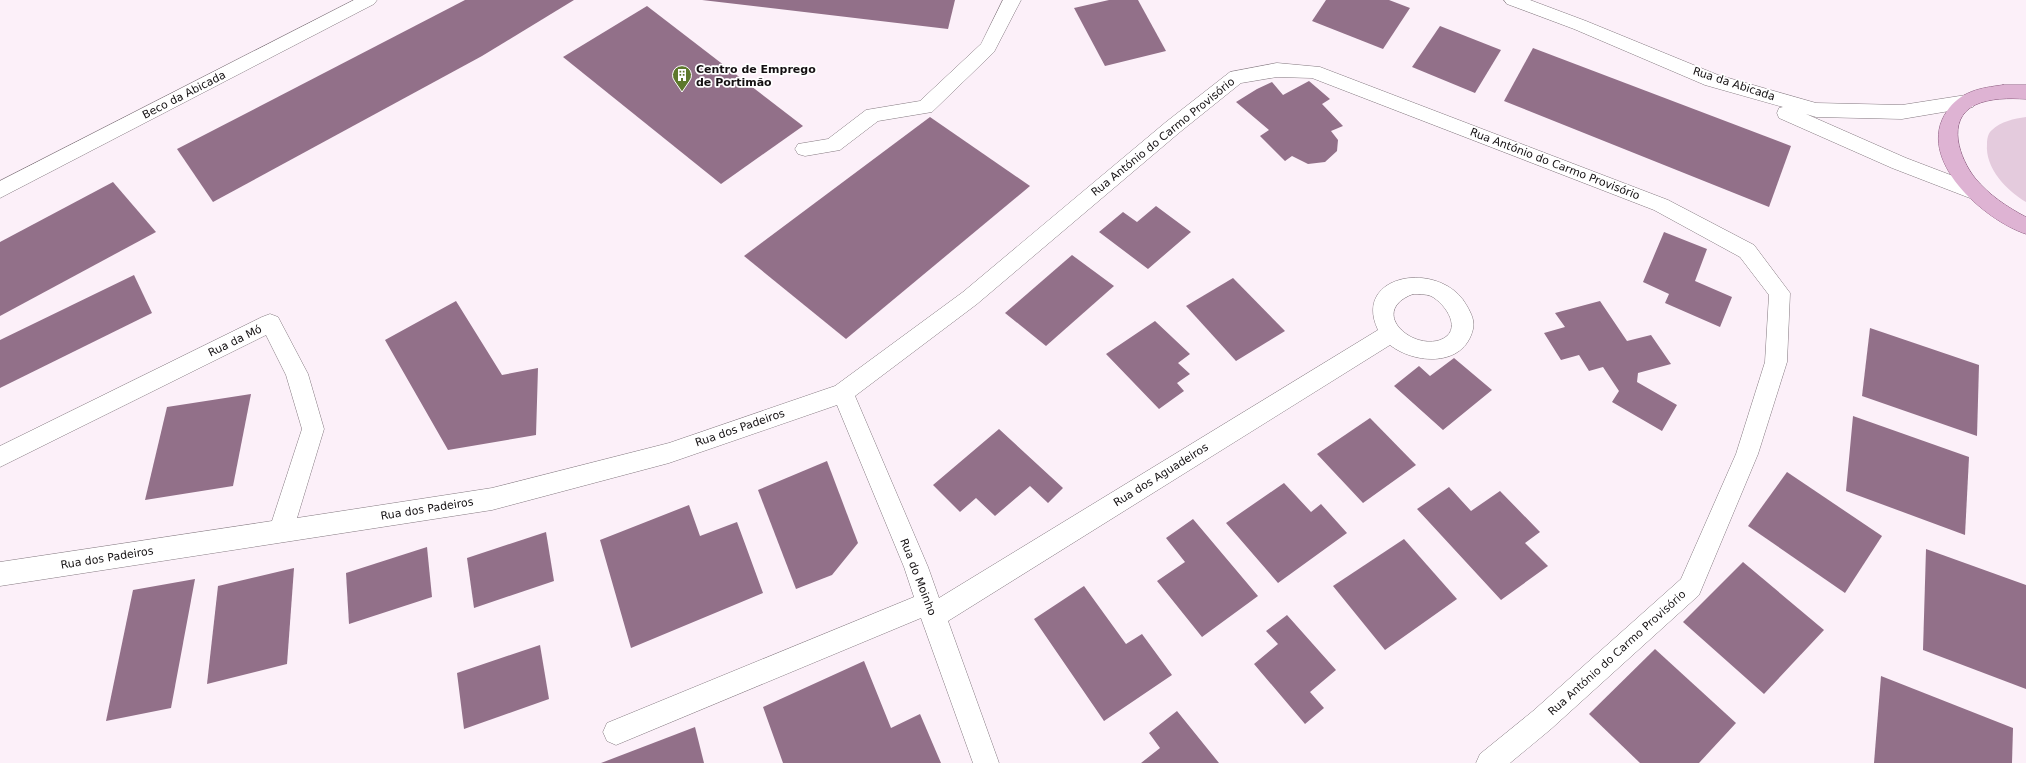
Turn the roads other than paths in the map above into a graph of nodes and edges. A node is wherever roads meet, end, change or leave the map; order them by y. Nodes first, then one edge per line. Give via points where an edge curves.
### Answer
1 (368, 0) edge
2 (1012, 0) edge
3 (1513, 0) edge
4 (1712, 80) junction
5 (2026, 92) edge
6 (1966, 102) junction
7 (805, 149) dead end
8 (0, 190) edge
9 (1975, 192) junction
10 (1998, 211) junction
11 (2026, 226) edge
12 (2026, 241) edge
13 (1390, 334) dead end
14 (843, 393) junction
15 (0, 457) edge
16 (281, 532) junction
17 (0, 574) edge
18 (931, 609) junction
19 (616, 732) dead end
20 (986, 763) edge
21 (1489, 763) edge

1 - 8 street, Beco da Abicada
2 - 7 street via 988,48 925,107 873,115 833,145
3 - 4 street, Rua da Abicada
4 - 6 street, Rua da Abicada via 1816,110 1902,112
4 - 9 street via 1899,163
5 - 6 main road via 1998,91
6 - 9 main road via 1951,118 1946,140 1955,166
9 - 10 main road
10 - 11 main road
10 - 12 main road
13 - 18 street, Rua dos Aguadeiros
14 - 16 street, Rua dos Padeiros via 669,453 500,497
14 - 18 street, Rua do Moinho
14 - 21 street, Rua António do Carmo Provisório via 970,298 1236,77 1277,70 1314,72 1661,205 1747,251 1780,293 1776,362 1747,454 1690,587 1542,720
15 - 16 street, Rua da Mó via 270,323 297,374 313,429
16 - 17 street, Rua dos Padeiros
18 - 19 street, Rua dos Aguadeiros
18 - 20 street, Rua do Moinho

